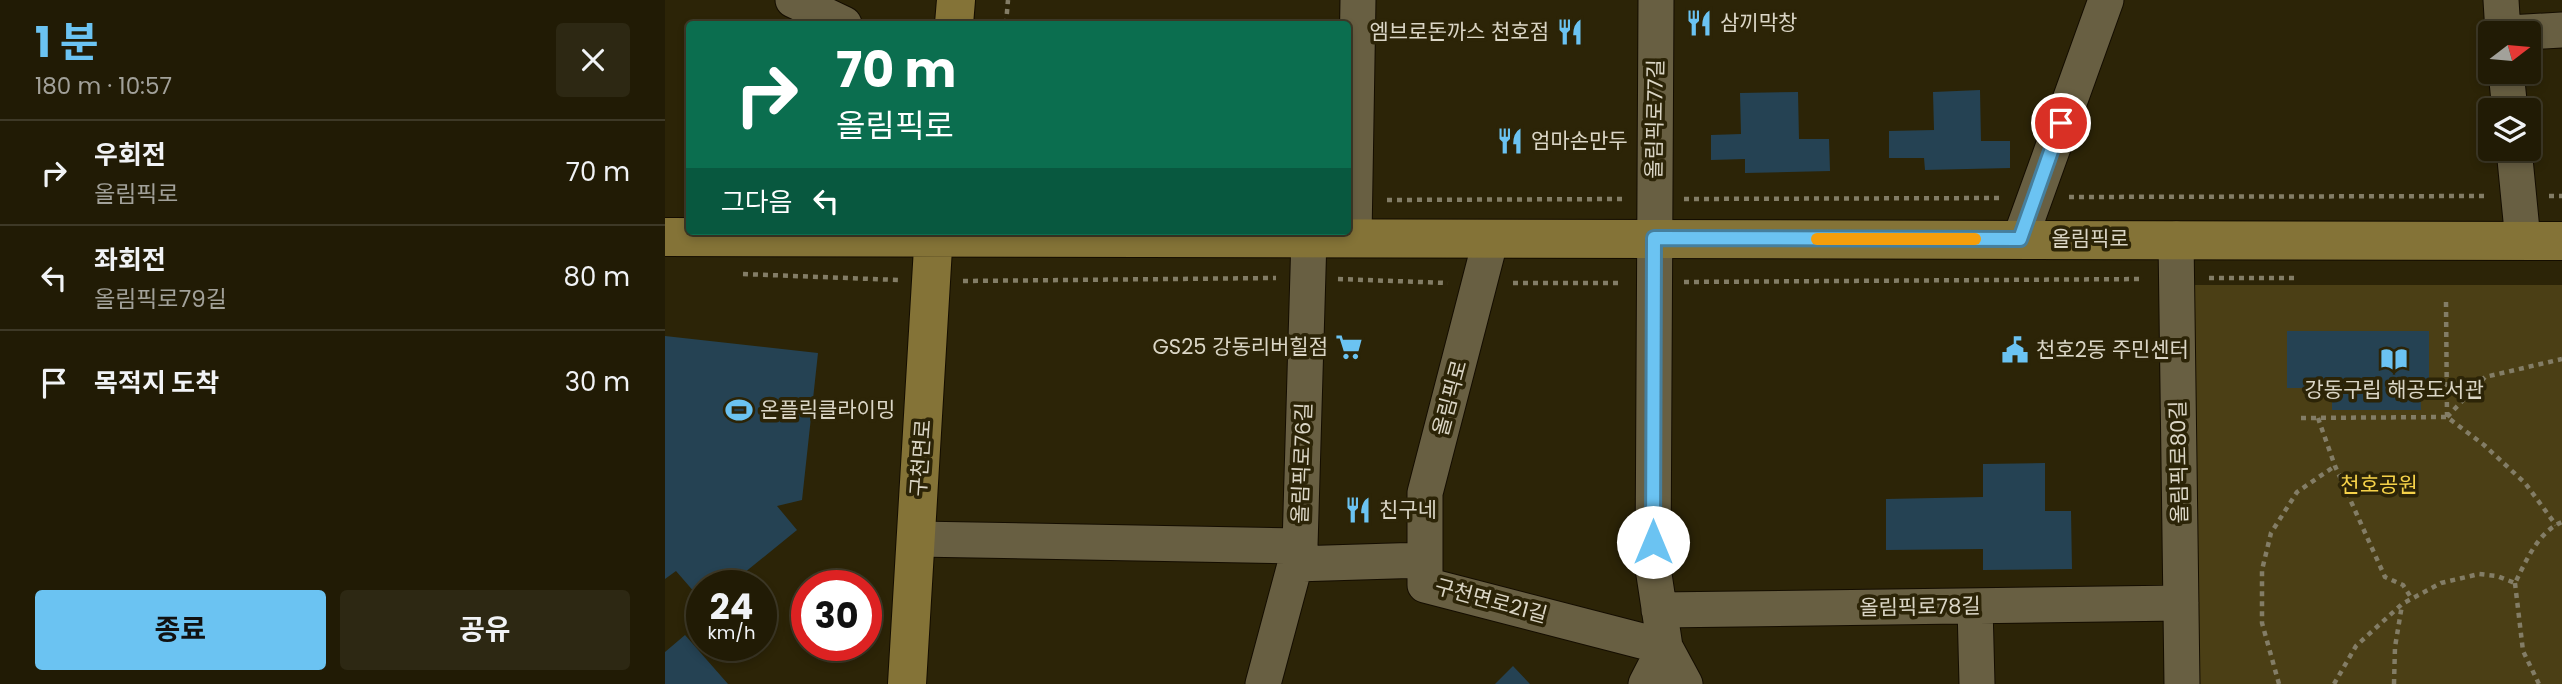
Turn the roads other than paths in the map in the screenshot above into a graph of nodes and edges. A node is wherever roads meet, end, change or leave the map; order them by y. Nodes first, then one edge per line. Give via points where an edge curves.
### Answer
1 (956, 0) edge
2 (1358, 0) edge
3 (1656, 0) edge
4 (2105, 0) edge
5 (2501, 0) edge
6 (802, 2) edge
7 (838, 21) edge
8 (954, 21) edge
9 (2502, 21) edge
10 (2562, 30) edge
11 (2541, 31) edge
12 (2515, 161) edge
13 (1355, 219) junction
14 (1351, 221) edge
15 (844, 235) edge
16 (934, 235) edge
17 (1059, 235) edge
18 (1314, 235) edge
19 (665, 237) edge
20 (1309, 237) junction
21 (1491, 238) junction
22 (1654, 238) junction
23 (2020, 239) junction
24 (2176, 239) junction
25 (2523, 240) junction
26 (2562, 241) edge
27 (916, 539) junction
28 (1297, 555) junction
29 (1425, 560) junction
30 (2181, 603) junction
31 (1975, 606) junction
32 (1659, 610) junction
33 (1665, 647) junction
34 (907, 684) edge
35 (1263, 684) edge
36 (1646, 684) edge
37 (1685, 684) edge
38 (1977, 684) edge
39 (2182, 684) edge

1 - 8 main road
2 - 13 street
3 - 22 street, 올림픽로77길
4 - 23 street
5 - 9 street
6 - 7 street
10 - 11 street
12 - 25 street
13 - 14 main road, 올림픽로
13 - 21 main road, 올림픽로
15 - 19 main road, 올림픽로
16 - 27 main road, 구천면로
17 - 20 main road, 올림픽로
18 - 20 main road, 올림픽로
20 - 28 street, 올림픽로76길
21 - 22 main road, 올림픽로
21 - 29 street, 올림픽로 via 1425,493
22 - 23 main road, 올림픽로
22 - 32 street via 1653,568
23 - 24 main road, 올림픽로
24 - 25 main road, 올림픽로
24 - 30 street, 올림픽로80길
25 - 26 main road, 올림픽로
27 - 28 street, 구천면로21길
27 - 34 main road, 구천면로
28 - 29 street, 구천면로21길
28 - 35 street, 올림픽로76길
29 - 33 street, 구천면로21길 via 1425,585
30 - 31 street, 올림픽로78길
30 - 39 street, 올림픽로80길
31 - 32 street, 올림픽로78길
31 - 38 street
32 - 33 street
33 - 36 street
33 - 37 street

